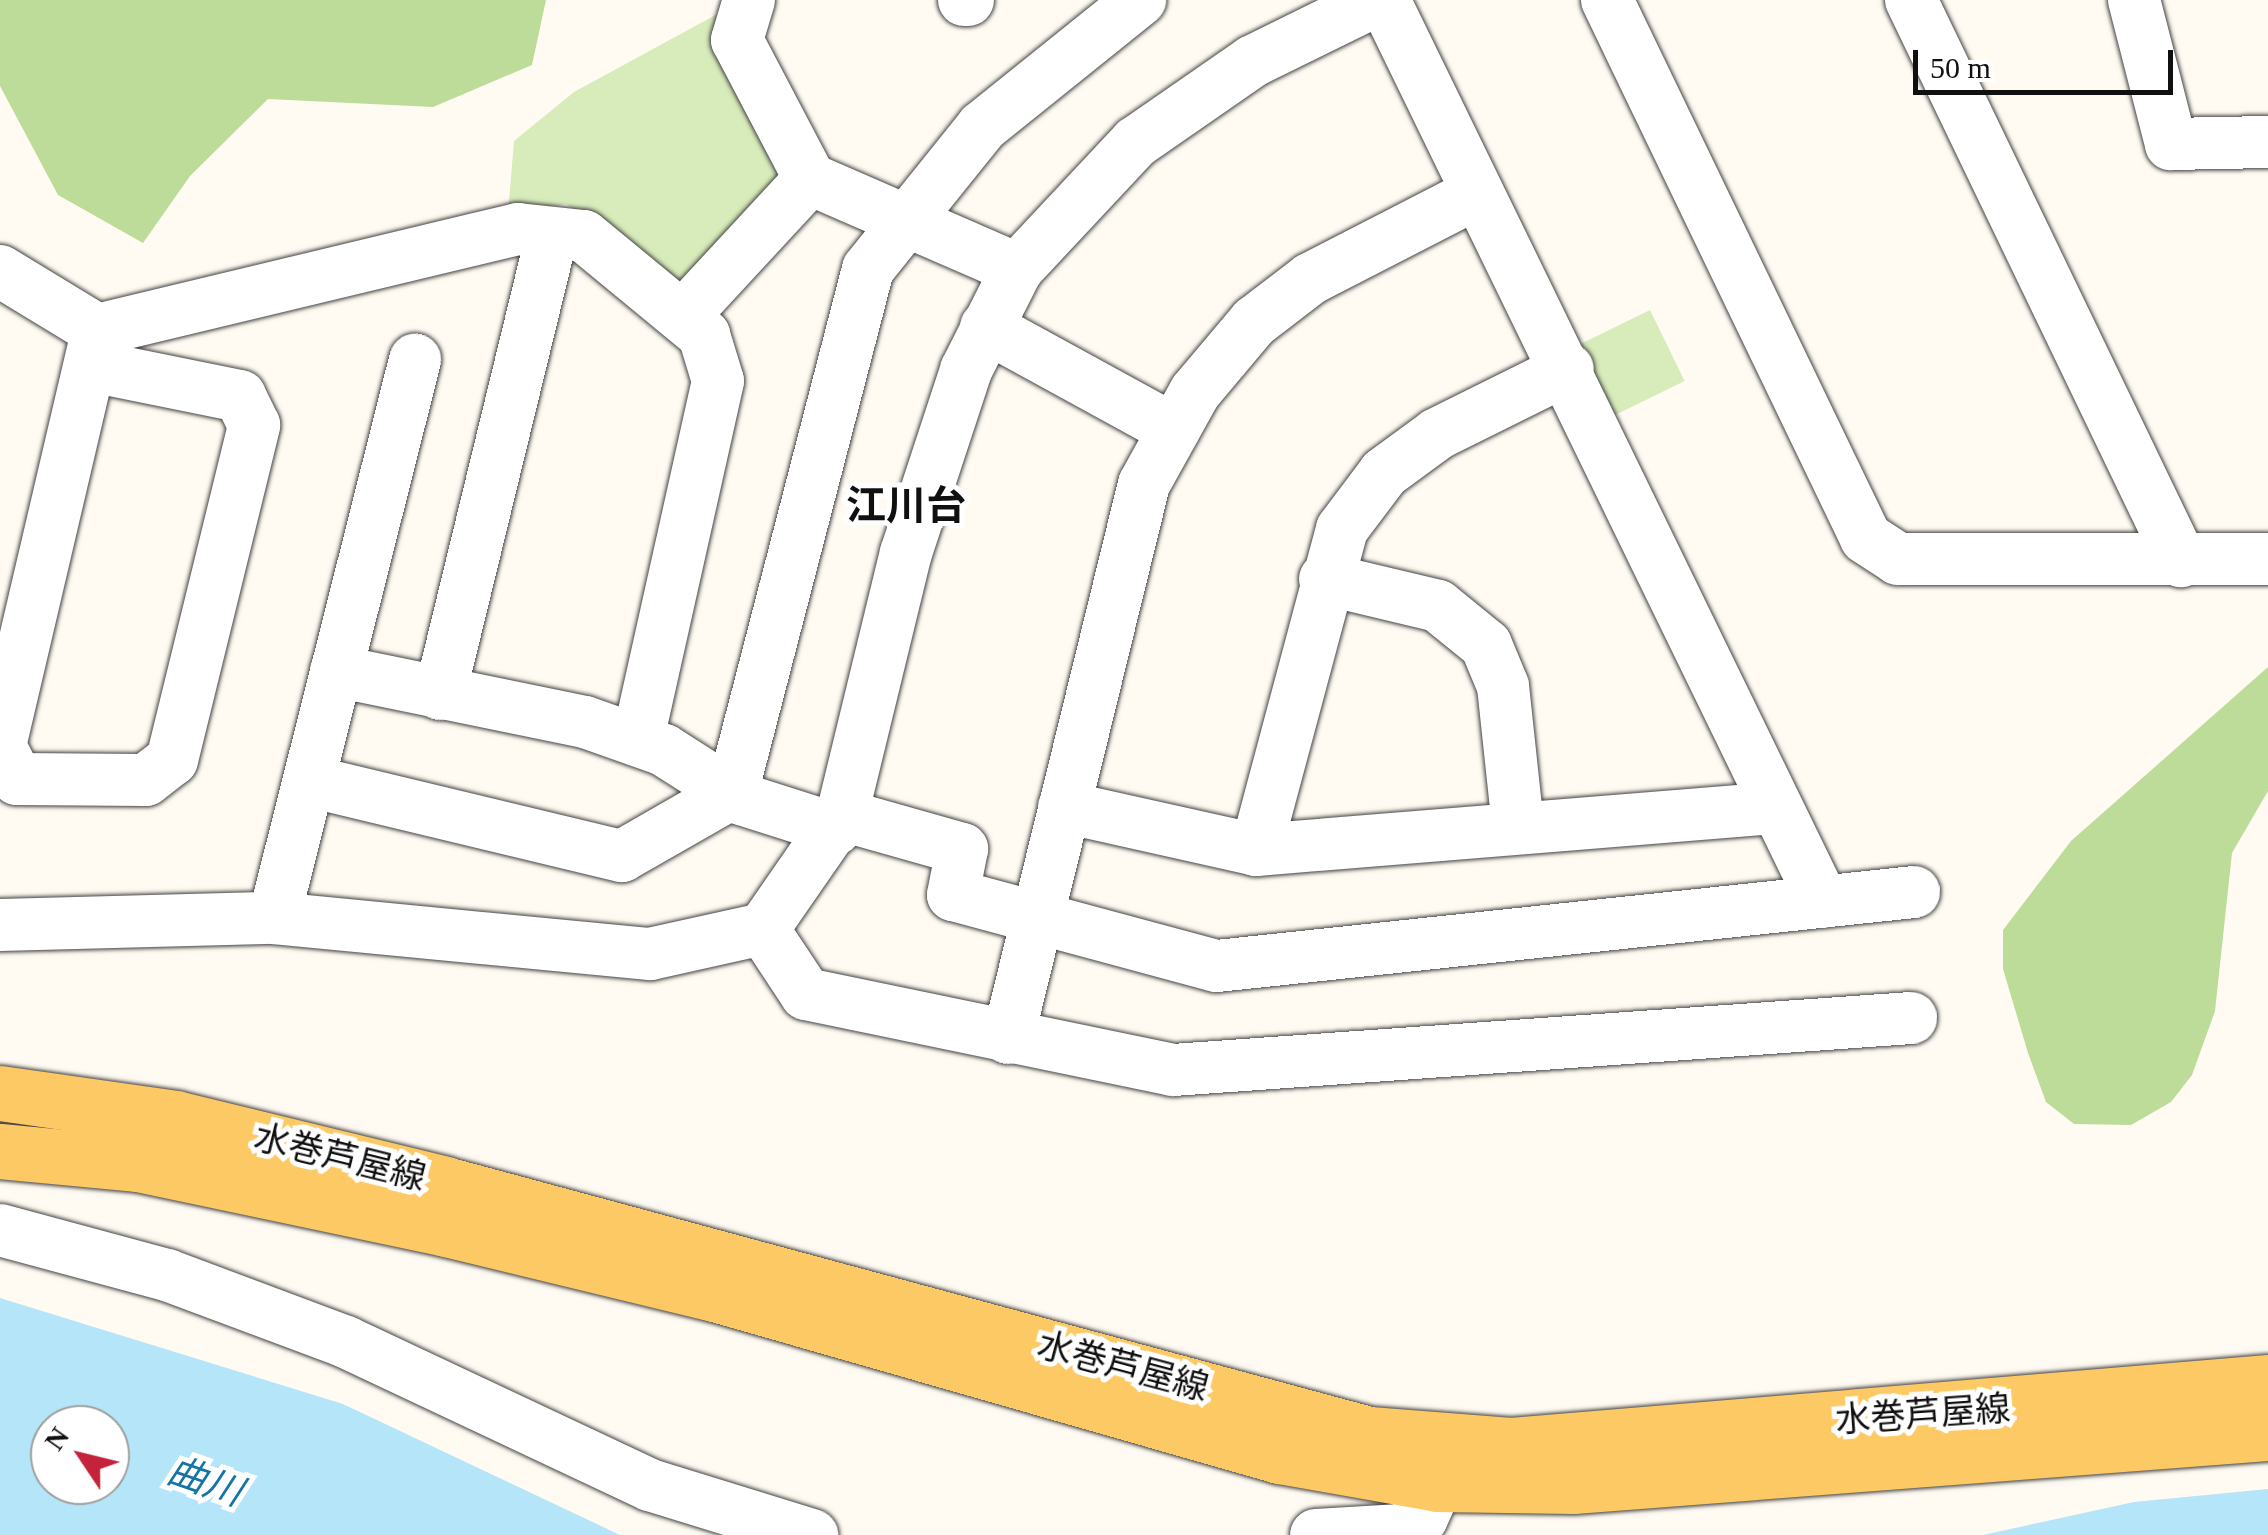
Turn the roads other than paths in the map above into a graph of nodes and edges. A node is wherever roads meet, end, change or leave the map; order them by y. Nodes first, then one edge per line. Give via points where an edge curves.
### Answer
1 (749, 0) edge
2 (1140, 0) edge
3 (1380, 0) edge
4 (1607, 0) edge
5 (1911, 0) edge
6 (2134, 0) edge
7 (2268, 142) edge
8 (810, 180) junction
9 (1477, 193) junction
10 (907, 222) junction
11 (552, 232) junction
12 (1016, 268) junction
13 (0, 271) edge
14 (684, 315) junction
15 (986, 327) junction
16 (94, 348) junction
17 (415, 360) dead end
18 (1568, 369) junction
19 (1174, 430) junction
20 (2268, 559) edge
21 (2182, 561) junction
22 (1325, 580) junction
23 (336, 671) junction
24 (440, 694) junction
25 (638, 740) junction
26 (0, 746) edge
27 (309, 781) junction
28 (732, 794) junction
29 (1064, 807) junction
30 (1776, 808) junction
31 (838, 822) junction
32 (1518, 826) junction
33 (1256, 850) junction
34 (1914, 892) dead end
35 (1823, 902) junction
36 (274, 918) junction
37 (1038, 919) junction
38 (0, 924) edge
39 (763, 929) junction
40 (1912, 1018) dead end
41 (1008, 1038) junction
42 (0, 1093) edge
43 (0, 1151) edge
44 (0, 1230) edge
45 (2268, 1382) edge
46 (2268, 1433) edge
47 (1437, 1484) junction
48 (812, 1535) edge
49 (1316, 1535) edge

1 - 8 street via 736,40
2 - 10 street via 1019,92
3 - 9 street
3 - 12 street via 1253,61 1136,142
4 - 21 street via 1866,538 1898,560
5 - 21 street
6 - 7 street via 2171,144
8 - 10 street
8 - 14 street
9 - 18 street
9 - 19 street via 1310,279 1254,322
10 - 12 street
10 - 28 street via 868,269
11 - 14 street via 584,236
11 - 16 street via 518,229
11 - 24 street
12 - 15 street
13 - 16 street
14 - 25 street via 704,335 718,381
15 - 19 street
15 - 31 street via 906,553
16 - 26 street
16 - 26 street via 240,396 254,425 250,444 172,760 146,780 17,779
17 - 23 street
18 - 22 street via 1437,434 1384,473 1342,529
18 - 30 street
19 - 29 street via 1144,484
20 - 21 street
22 - 32 street via 1438,606 1486,645 1504,686
22 - 33 street
23 - 24 street
23 - 27 street
24 - 25 street
25 - 28 street
27 - 28 street via 622,856
27 - 36 street
28 - 31 street
29 - 33 street
29 - 37 street
30 - 32 street
30 - 35 street
31 - 37 street via 962,849 954,895
31 - 39 street
32 - 33 street
34 - 35 street
35 - 37 street via 1217,966
36 - 38 street
36 - 39 street via 650,954
37 - 41 street
39 - 41 street via 806,994
40 - 41 street via 1280,1070 1173,1070
42 - 45 main road, 水巻芦屋線 via 175,1118 445,1184 1370,1434 1511,1446
43 - 47 main road, 水巻芦屋線 via 138,1164 446,1228 710,1293 1279,1456
44 - 48 street via 168,1275 310,1328 650,1485
46 - 47 main road, 水巻芦屋線 via 1573,1486
47 - 49 street via 1422,1518 1401,1530

